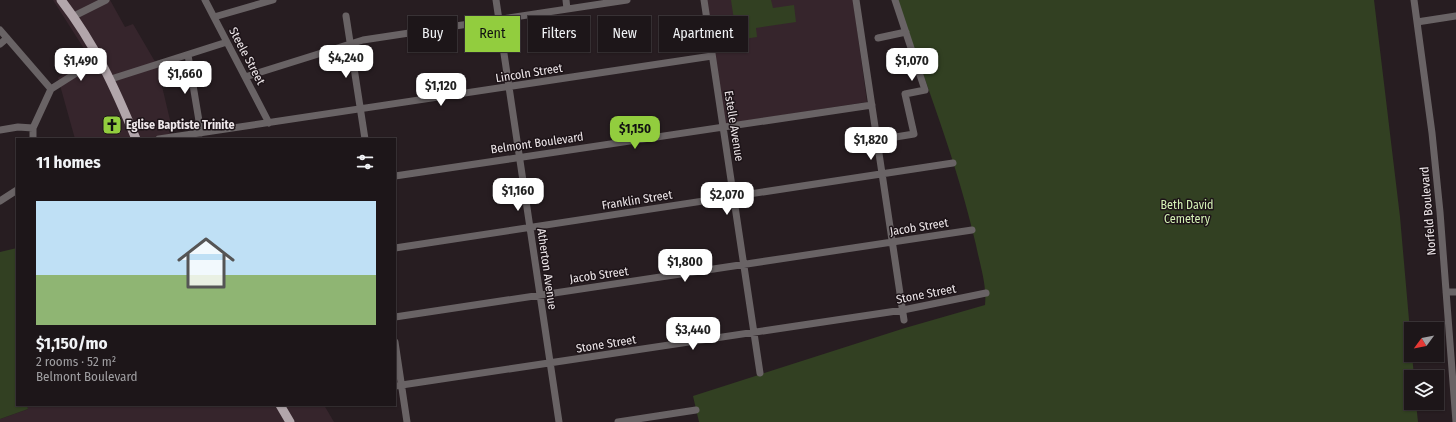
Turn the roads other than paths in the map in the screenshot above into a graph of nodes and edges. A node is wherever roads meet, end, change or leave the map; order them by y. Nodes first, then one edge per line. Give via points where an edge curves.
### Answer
1 (61, 0) edge
2 (106, 0) edge
3 (205, 0) edge
4 (272, 0) edge
5 (496, 0) edge
6 (566, 0) edge
7 (627, 0) edge
8 (704, 0) edge
9 (856, 0) edge
10 (895, 0) edge
11 (1414, 0) edge
12 (567, 9) junction
13 (74, 16) junction
14 (346, 16) dead end
15 (499, 16) edge
16 (519, 16) edge
17 (1456, 16) edge
18 (214, 18) junction
19 (1417, 22) junction
20 (465, 24) edge
21 (0, 30) edge
22 (906, 32) junction
23 (7, 38) junction
24 (878, 38) dead end
25 (227, 42) junction
26 (0, 44) edge
27 (351, 45) junction
28 (504, 52) edge
29 (188, 55) junction
30 (712, 56) junction
31 (100, 58) junction
32 (246, 77) junction
33 (112, 79) junction
34 (509, 87) junction
35 (51, 89) junction
36 (872, 105) junction
37 (360, 109) junction
38 (269, 123) junction
39 (723, 127) junction
40 (33, 128) junction
41 (0, 130) edge
42 (201, 133) junction
43 (33, 138) edge
44 (136, 138) edge
45 (166, 138) edge
46 (365, 138) edge
47 (877, 140) junction
48 (520, 157) junction
49 (953, 164) dead end
50 (882, 175) junction
51 (396, 176) edge
52 (16, 191) edge
53 (733, 197) junction
54 (0, 201) edge
55 (530, 228) junction
56 (972, 230) dead end
57 (892, 242) junction
58 (396, 248) edge
59 (744, 265) junction
60 (1446, 292) junction
61 (1456, 292) edge
62 (986, 294) dead end
63 (540, 295) junction
64 (902, 310) junction
65 (396, 317) edge
66 (904, 320) dead end
67 (754, 333) junction
68 (396, 357) edge
69 (550, 363) junction
70 (760, 374) dead end
71 (398, 386) edge
72 (281, 406) edge
73 (696, 410) dead end
74 (290, 422) edge
75 (407, 422) edge
76 (559, 422) edge
77 (618, 422) edge
78 (1456, 422) edge

1 - 13 main road
2 - 13 street
3 - 18 street, Steele Street
4 - 18 street
5 - 15 street, Atherton Avenue
6 - 12 street
7 - 12 street
8 - 30 street, Estelle Avenue
9 - 36 street
10 - 22 street
11 - 19 street, Norfeld Boulevard
12 - 16 street
13 - 31 main road
14 - 27 street
17 - 19 street
18 - 25 street, Steele Street
19 - 60 street, Norfeld Boulevard via 1432,134
20 - 27 street via 369,39
21 - 23 street
22 - 24 street
22 - 47 street via 925,90 905,94 914,134
23 - 26 street
23 - 35 street
25 - 29 street
25 - 32 street, Steele Street
27 - 32 street
27 - 37 street
28 - 34 street, Atherton Avenue
29 - 33 street
29 - 42 street
30 - 34 street, Lincoln Street
30 - 39 street, Estelle Avenue
31 - 33 main road
31 - 35 street
32 - 38 street, Steele Street
33 - 44 main road
34 - 37 street, Lincoln Street
34 - 48 street, Atherton Avenue
35 - 40 street
36 - 39 street, Belmont Boulevard
36 - 47 street
37 - 38 street, Lincoln Street
37 - 46 street
38 - 42 street, Lincoln Street
39 - 48 street, Belmont Boulevard
39 - 53 street, Estelle Avenue
40 - 41 street
40 - 43 street
42 - 45 street, Lincoln Street
47 - 50 street
48 - 51 street, Belmont Boulevard
48 - 55 street, Atherton Avenue
49 - 50 street, Franklin Street
50 - 53 street, Franklin Street
50 - 57 street
52 - 54 street
53 - 55 street, Franklin Street
53 - 59 street, Estelle Avenue
55 - 58 street, Franklin Street
55 - 63 street, Atherton Avenue
56 - 57 street, Jacob Street
57 - 59 street, Jacob Street
57 - 64 street
59 - 63 street, Jacob Street
59 - 67 street, Estelle Avenue
60 - 61 street
60 - 78 street, Norfeld Boulevard
62 - 64 street, Stone Street
63 - 65 street, Jacob Street
63 - 69 street, Atherton Avenue
64 - 66 street
64 - 67 street, Stone Street
67 - 69 street, Stone Street
67 - 70 street, Estelle Avenue
68 - 71 street
69 - 71 street, Stone Street
69 - 76 street, Atherton Avenue
71 - 75 street
72 - 74 main road
73 - 77 street

